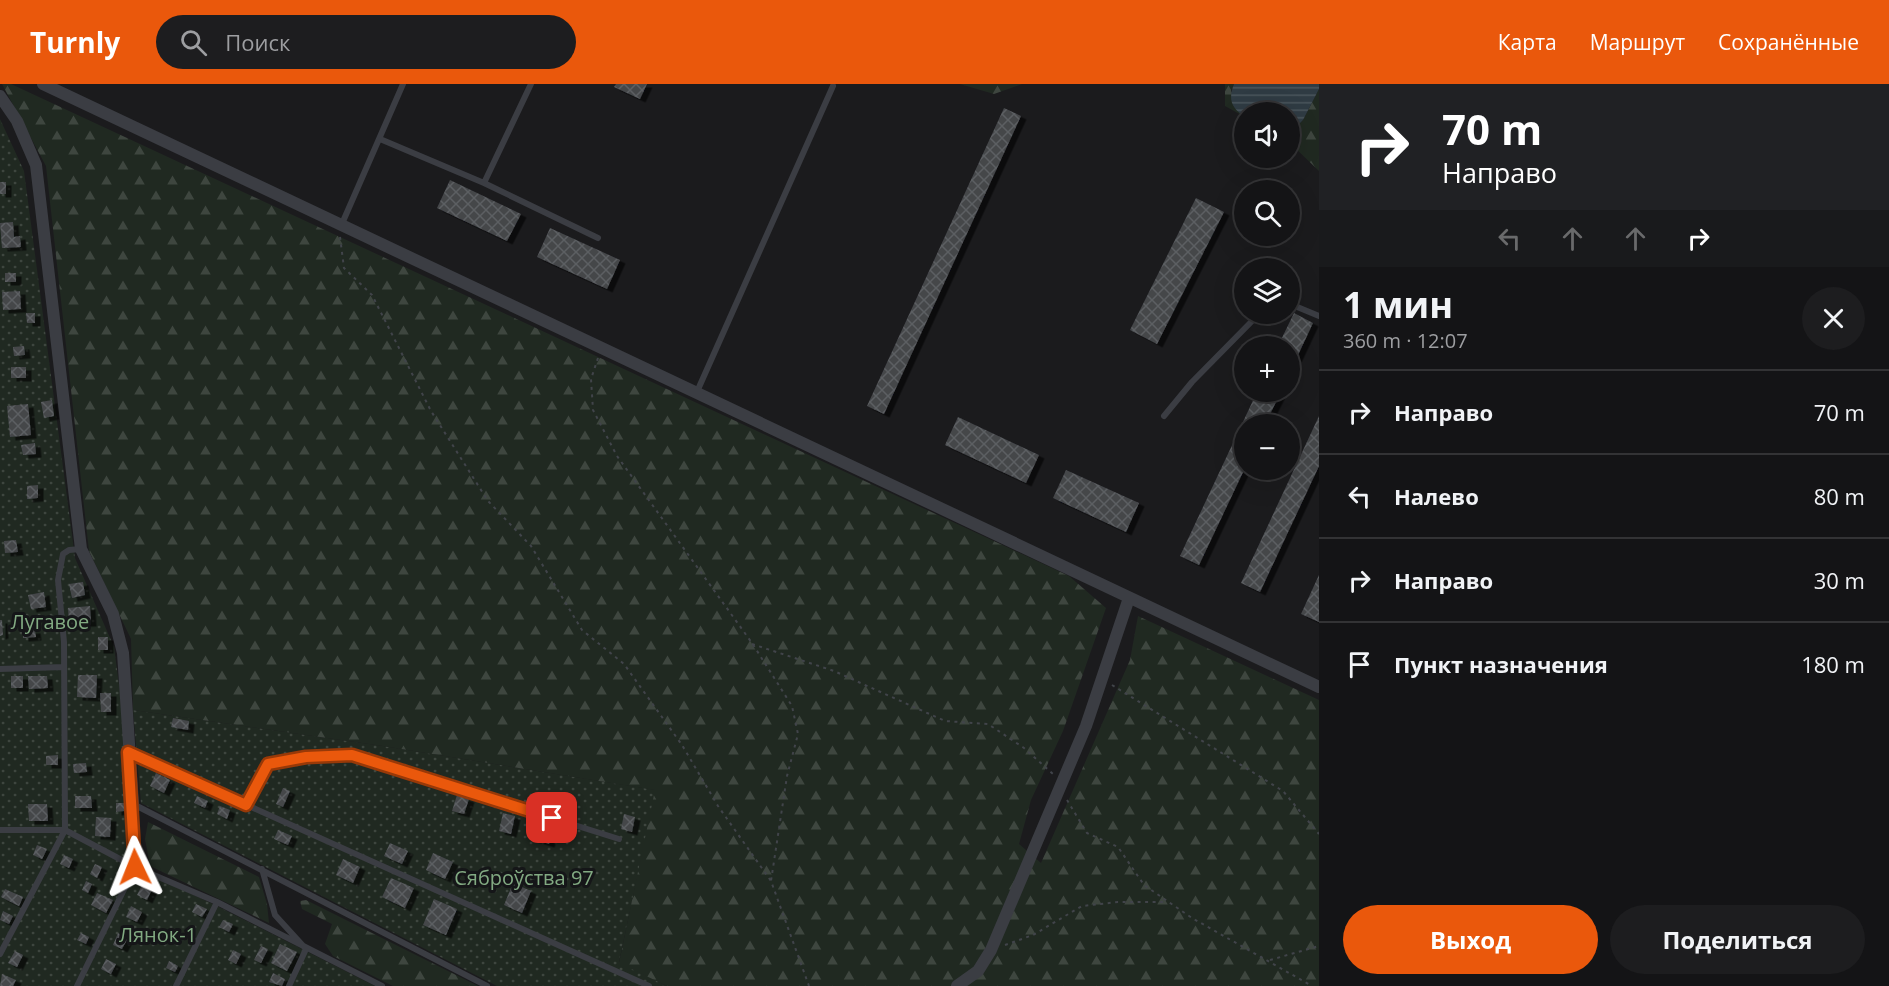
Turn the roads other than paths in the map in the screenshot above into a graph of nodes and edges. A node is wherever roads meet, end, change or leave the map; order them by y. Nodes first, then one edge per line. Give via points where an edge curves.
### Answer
1 (44, 84) edge
2 (403, 84) edge
3 (531, 84) edge
4 (833, 86) edge
5 (0, 96) edge
6 (380, 139) junction
7 (484, 183) junction
8 (341, 226) junction
9 (598, 238) dead end
10 (1300, 308) edge
11 (1319, 316) edge
12 (1249, 324) edge
13 (696, 394) junction
14 (1164, 416) dead end
15 (81, 549) junction
16 (1129, 598) junction
17 (64, 667) junction
18 (0, 669) edge
19 (1319, 687) edge
20 (128, 752) junction
21 (133, 804) junction
22 (246, 805) junction
23 (0, 830) edge
24 (65, 830) junction
25 (619, 839) dead end
26 (135, 867) junction
27 (262, 869) junction
28 (217, 902) junction
29 (306, 949) junction
30 (0, 954) edge
31 (77, 986) edge
32 (176, 986) edge
33 (289, 986) edge
34 (382, 986) edge
35 (487, 986) edge
36 (649, 986) edge
37 (957, 986) edge

1 - 8 street
2 - 6 lane
3 - 7 lane
4 - 13 lane
5 - 15 street via 17,121 36,165
6 - 7 lane
6 - 8 lane
7 - 9 lane
8 - 13 street
10 - 11 lane
12 - 14 lane
13 - 16 street
15 - 17 lane via 69,550 60,561
15 - 20 street via 113,614 123,653
16 - 19 street
16 - 37 street via 1102,679 991,950 978,971
17 - 18 lane
17 - 24 lane
20 - 21 street
20 - 22 lane
21 - 26 lane
21 - 27 lane
22 - 25 lane via 268,764 352,755
22 - 36 lane
23 - 24 lane
24 - 26 lane
24 - 30 lane
26 - 28 lane
26 - 31 lane
27 - 29 lane via 275,915
27 - 35 lane
28 - 29 lane
28 - 32 lane
29 - 33 lane
29 - 34 lane

